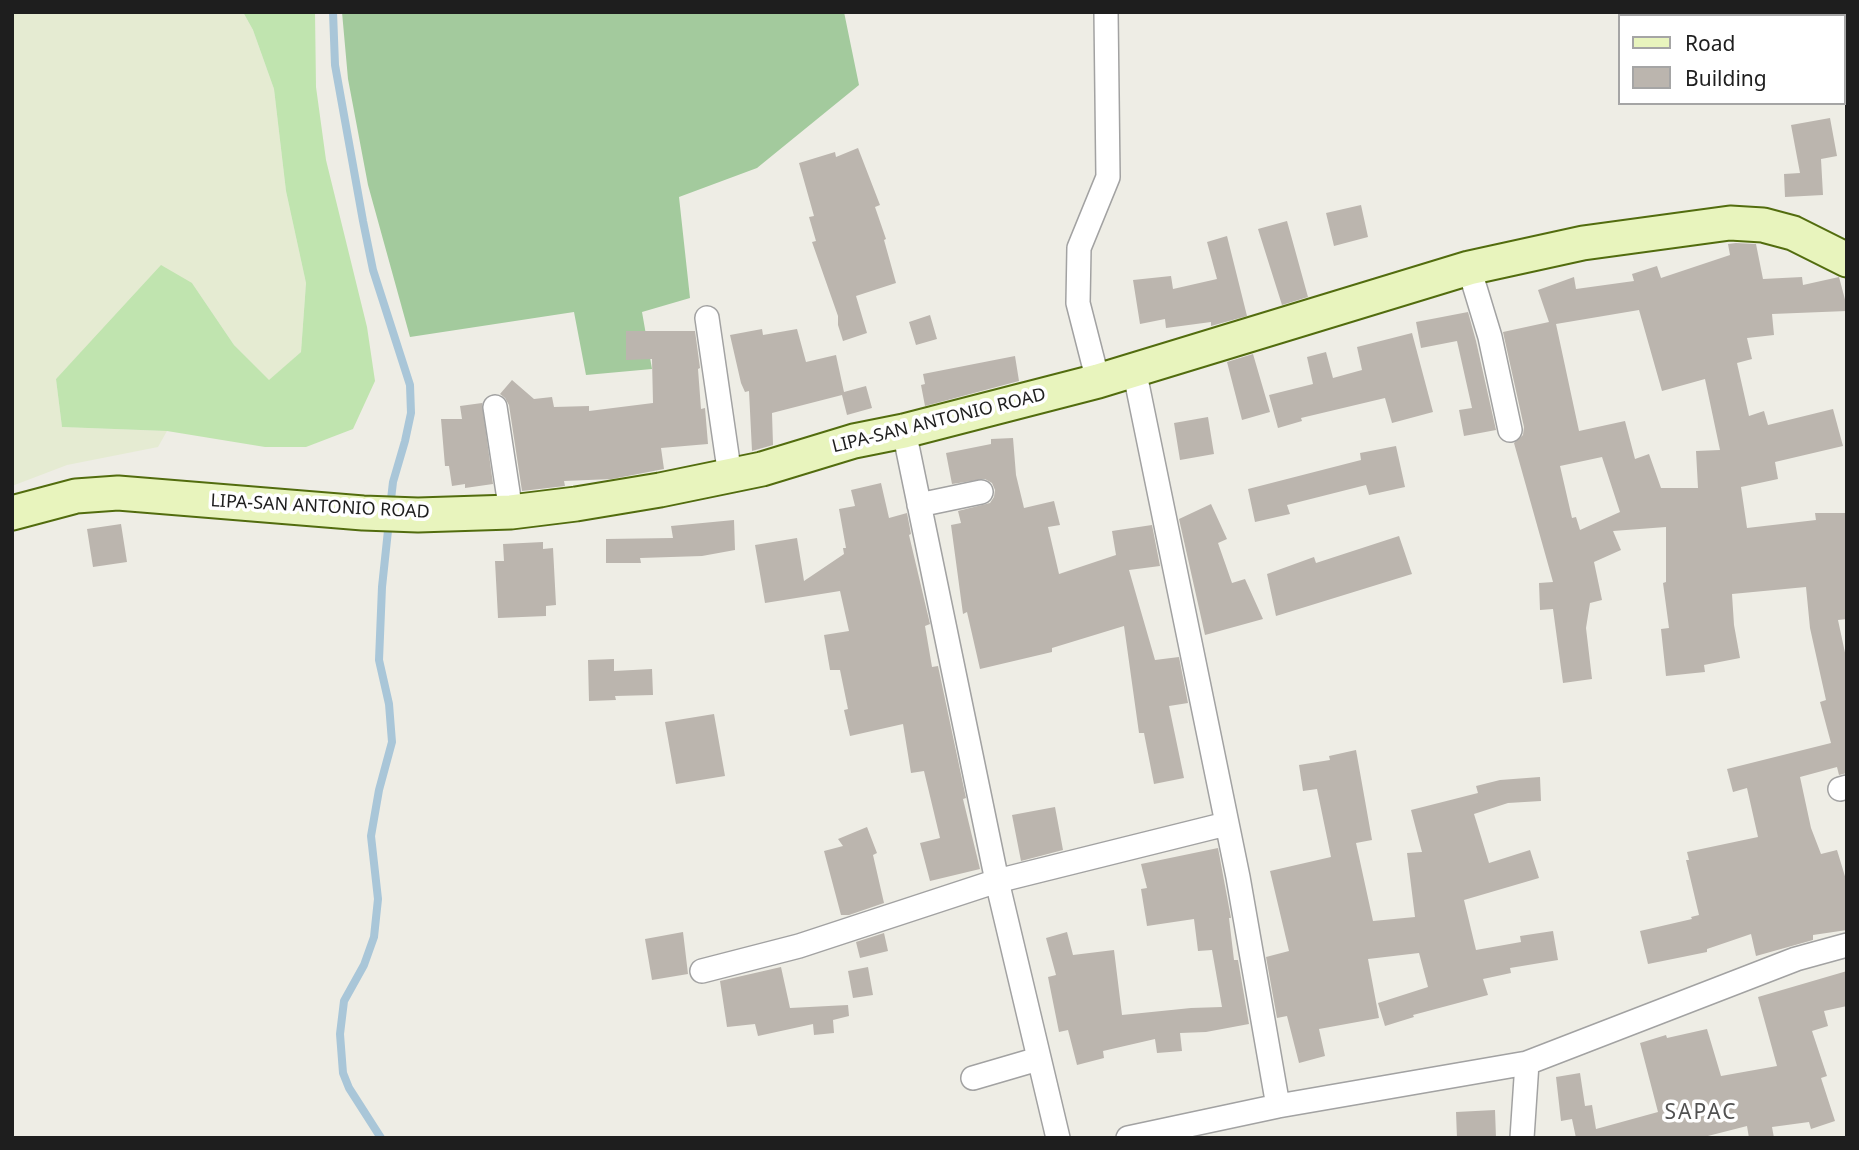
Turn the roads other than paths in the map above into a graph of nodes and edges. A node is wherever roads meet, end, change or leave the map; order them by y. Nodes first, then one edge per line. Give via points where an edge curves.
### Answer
1 (1106, 12) edge
2 (1847, 260) edge
3 (1469, 268) junction
4 (707, 318) dead end
5 (1133, 369) junction
6 (1098, 381) junction
7 (495, 407) dead end
8 (1510, 430) dead end
9 (904, 431) junction
10 (730, 476) junction
11 (981, 492) dead end
12 (919, 505) junction
13 (511, 512) junction
14 (12, 513) edge
15 (1226, 824) junction
16 (997, 881) junction
17 (1847, 945) edge
18 (702, 971) dead end
19 (1038, 1059) junction
20 (1527, 1063) junction
21 (973, 1077) dead end
22 (1278, 1106) junction
23 (1058, 1138) edge
24 (1128, 1138) edge
25 (1522, 1138) edge

1 - 6 street via 1108,177 1079,248 1078,303
2 - 3 main road, LIPA-SAN ANTONIO ROAD via 1793,233 1730,223 1583,243
3 - 5 main road, LIPA-SAN ANTONIO ROAD
3 - 8 street
4 - 10 street
5 - 6 main road, LIPA-SAN ANTONIO ROAD
5 - 15 street
6 - 9 main road, LIPA-SAN ANTONIO ROAD
7 - 13 street
9 - 10 main road, LIPA-SAN ANTONIO ROAD
9 - 12 street
10 - 13 main road, LIPA-SAN ANTONIO ROAD
11 - 12 street
12 - 16 street
13 - 14 main road, LIPA-SAN ANTONIO ROAD via 363,513 118,493 76,496
15 - 16 street
15 - 22 street
16 - 18 street via 799,946
16 - 19 street
17 - 20 street via 1796,959
19 - 21 street
19 - 23 street
20 - 22 street
20 - 25 street
22 - 24 street

